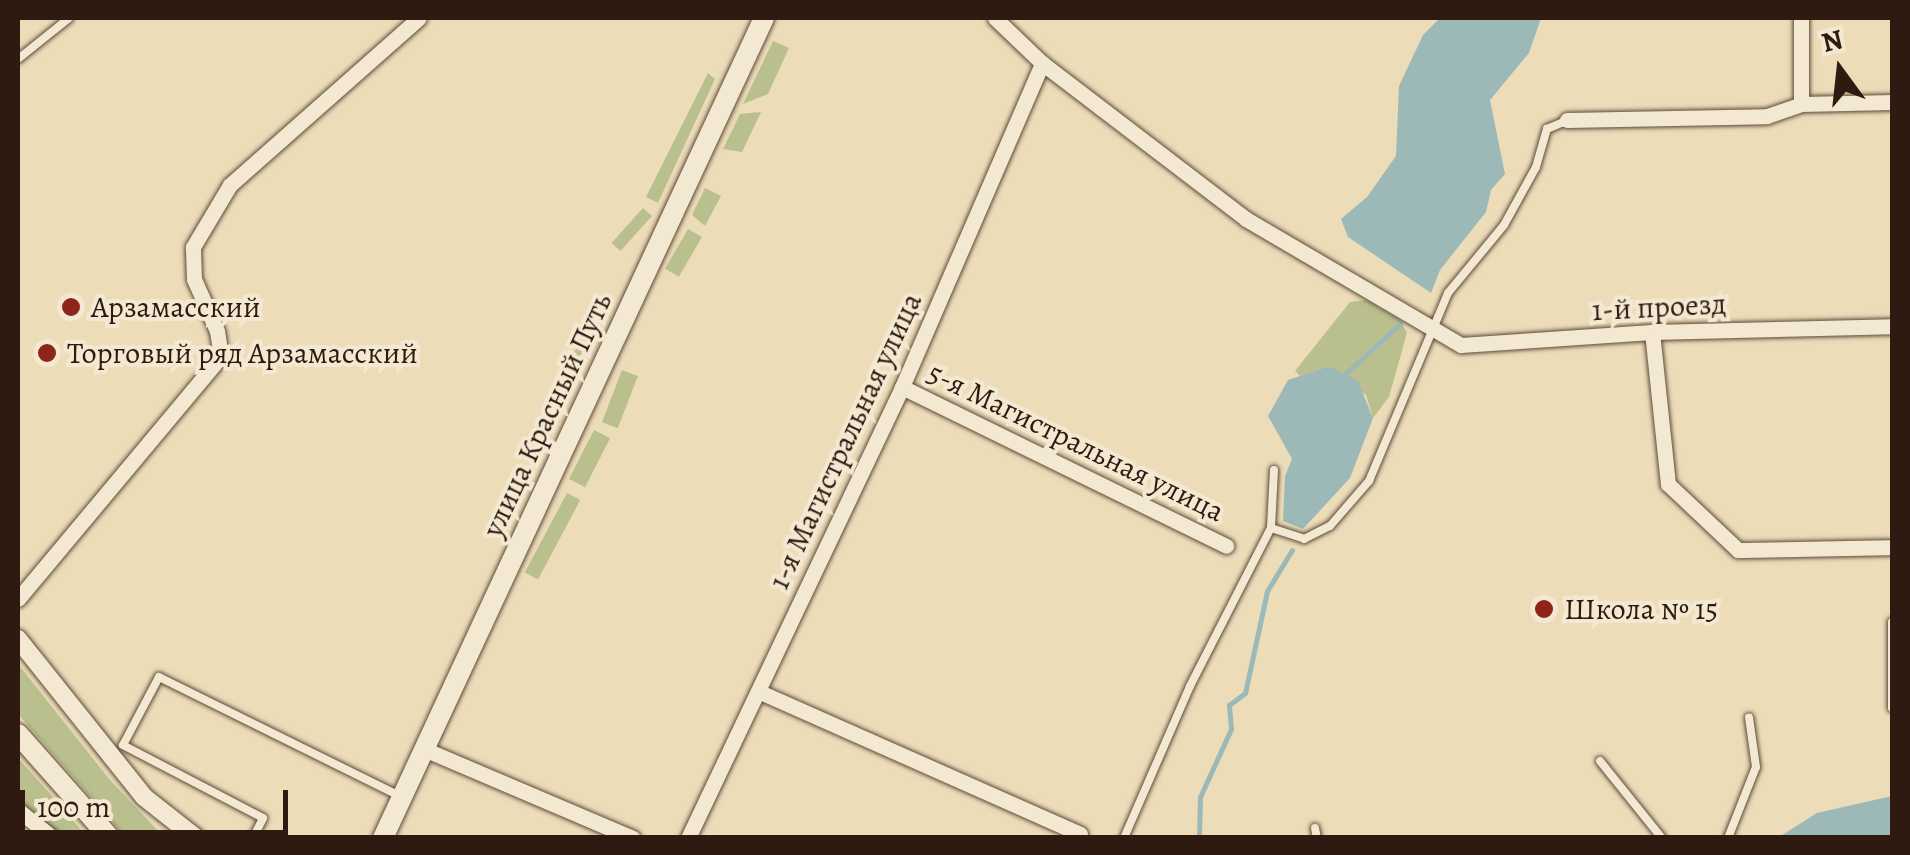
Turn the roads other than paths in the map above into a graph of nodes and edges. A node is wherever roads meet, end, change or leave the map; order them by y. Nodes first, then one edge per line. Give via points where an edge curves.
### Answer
1 (69, 18) edge
2 (418, 18) edge
3 (764, 18) edge
4 (995, 18) edge
5 (1801, 18) edge
6 (18, 59) edge
7 (1042, 63) junction
8 (1892, 102) edge
9 (1801, 104) junction
10 (1566, 120) joint
11 (1892, 326) edge
12 (1652, 332) junction
13 (1431, 333) junction
14 (902, 387) junction
15 (1274, 470) dead end
16 (1271, 528) junction
17 (1226, 546) dead end
18 (1892, 548) edge
19 (18, 599) edge
20 (1892, 622) edge
21 (18, 639) edge
22 (760, 692) junction
23 (1892, 708) edge
24 (1749, 717) dead end
25 (18, 734) edge
26 (424, 749) junction
27 (138, 752) junction
28 (1600, 761) dead end
29 (126, 775) junction
30 (402, 797) junction
31 (18, 810) edge
32 (1087, 836) edge
33 (53, 838) edge
34 (110, 838) edge
35 (196, 838) edge
36 (254, 838) edge
37 (383, 838) edge
38 (633, 838) edge
39 (688, 838) edge
40 (1124, 838) edge
41 (1662, 838) edge
42 (1728, 838) edge

1 - 6 lane
2 - 19 street via 230,185 193,247 194,279 221,356
3 - 26 main road, улица Красный Путь
4 - 7 street, 1-й проезд
5 - 9 street
7 - 13 street, 1-й проезд via 1273,238
7 - 14 street, 1-я Магистральная улица
8 - 9 street
9 - 10 street via 1767,116
10 - 13 lane via 1547,129 1536,168 1504,225 1468,264
11 - 12 street, 1-й проезд
12 - 13 street, 1-й проезд via 1484,347
12 - 18 street via 1668,484 1738,550
13 - 16 lane via 1369,481 1330,526 1304,539
14 - 17 street, 5-я Магистральная улица
14 - 22 street, 1-я Магистральная улица
15 - 16 lane
16 - 40 lane via 1190,686
20 - 23 lane
21 - 29 street
22 - 32 street
22 - 39 street, 1-я Магистральная улица
24 - 42 lane via 1756,767
25 - 34 main road
26 - 30 main road, улица Красный Путь
26 - 38 street
27 - 29 lane
27 - 30 lane via 123,744 159,677
27 - 36 lane via 263,818
28 - 41 lane
29 - 35 street
30 - 37 main road, улица Красный Путь
31 - 33 street

